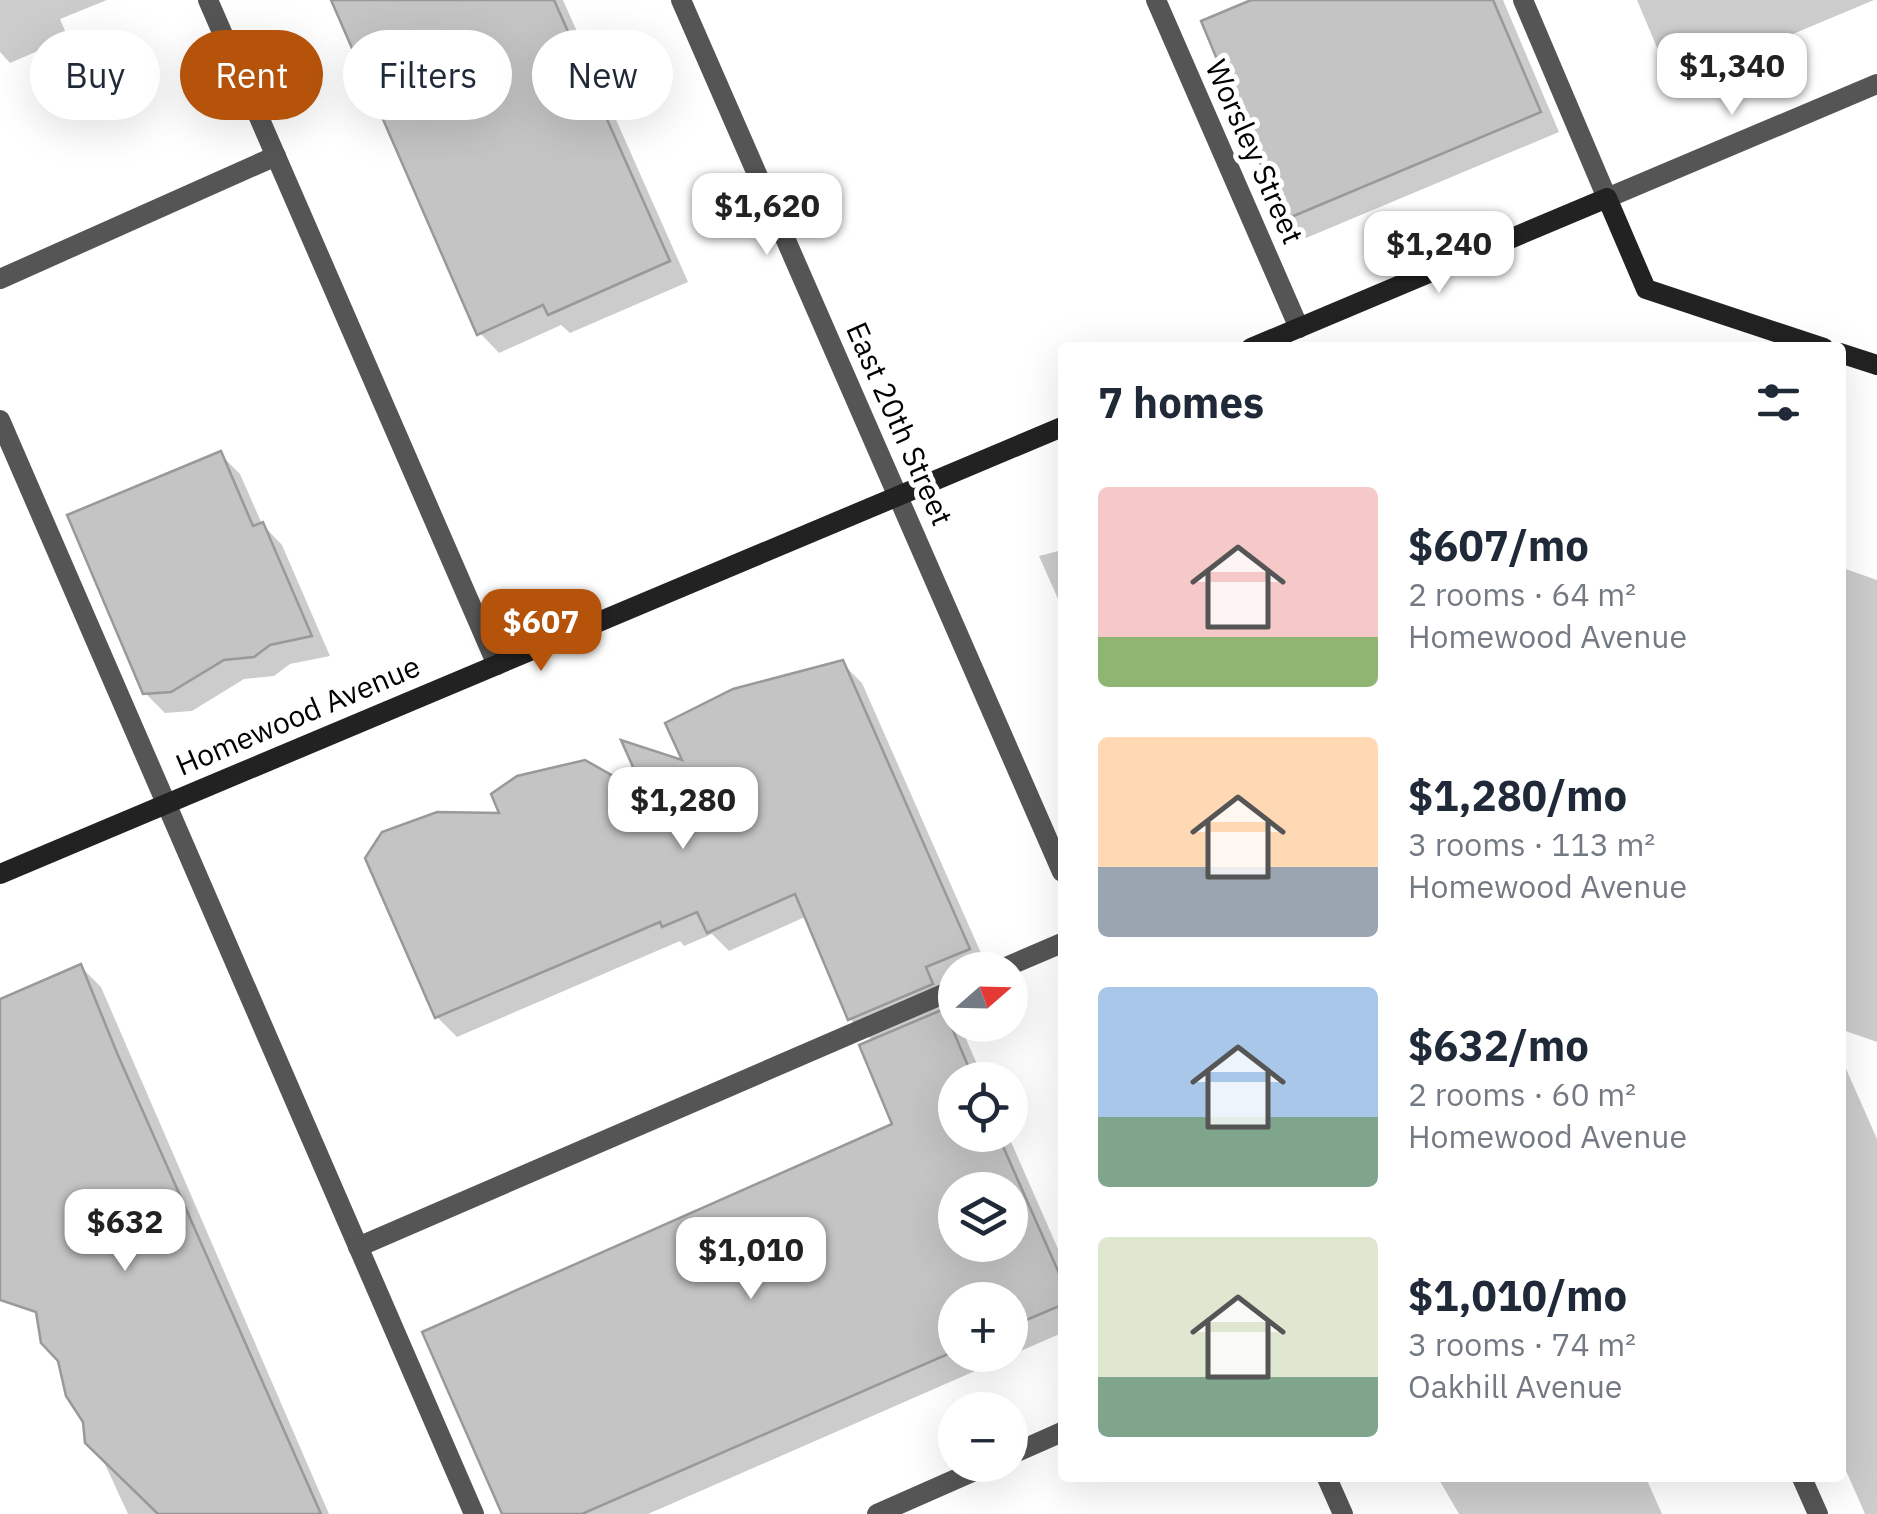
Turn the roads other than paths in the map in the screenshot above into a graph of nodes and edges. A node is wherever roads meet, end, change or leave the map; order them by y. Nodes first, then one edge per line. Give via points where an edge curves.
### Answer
1 (208, 0) edge
2 (682, 0) edge
3 (1156, 0) edge
4 (1523, 0) edge
5 (1877, 84) edge
6 (276, 156) junction
7 (1606, 198) junction
8 (0, 280) edge
9 (1298, 328) junction
10 (1265, 342) edge
11 (1806, 342) edge
12 (1846, 355) edge
13 (1877, 365) edge
14 (0, 420) edge
15 (1058, 430) edge
16 (898, 496) junction
17 (497, 665) junction
18 (164, 804) junction
19 (1058, 863) edge
20 (0, 874) edge
21 (1058, 945) edge
22 (1028, 958) edge
23 (938, 996) edge
24 (358, 1248) junction
25 (1058, 1434) edge
26 (1028, 1447) edge
27 (949, 1482) edge
28 (1329, 1482) edge
29 (1804, 1482) edge
30 (474, 1514) edge
31 (876, 1514) edge
32 (1343, 1514) edge
33 (1818, 1514) edge

1 - 6 street
2 - 16 street, East 20th Street
3 - 9 street, Worsley Street
4 - 7 street
5 - 7 street
6 - 8 street
6 - 17 street
7 - 9 street
7 - 11 street via 1646,289
9 - 10 street
12 - 13 street
14 - 18 street
15 - 16 street, Homewood Avenue
16 - 17 street, Homewood Avenue
16 - 19 street, East 20th Street
17 - 18 street, Homewood Avenue
18 - 20 street, Homewood Avenue
18 - 24 street
21 - 22 street
23 - 24 street
24 - 30 street
25 - 26 street
27 - 31 street
28 - 32 street
29 - 33 street

